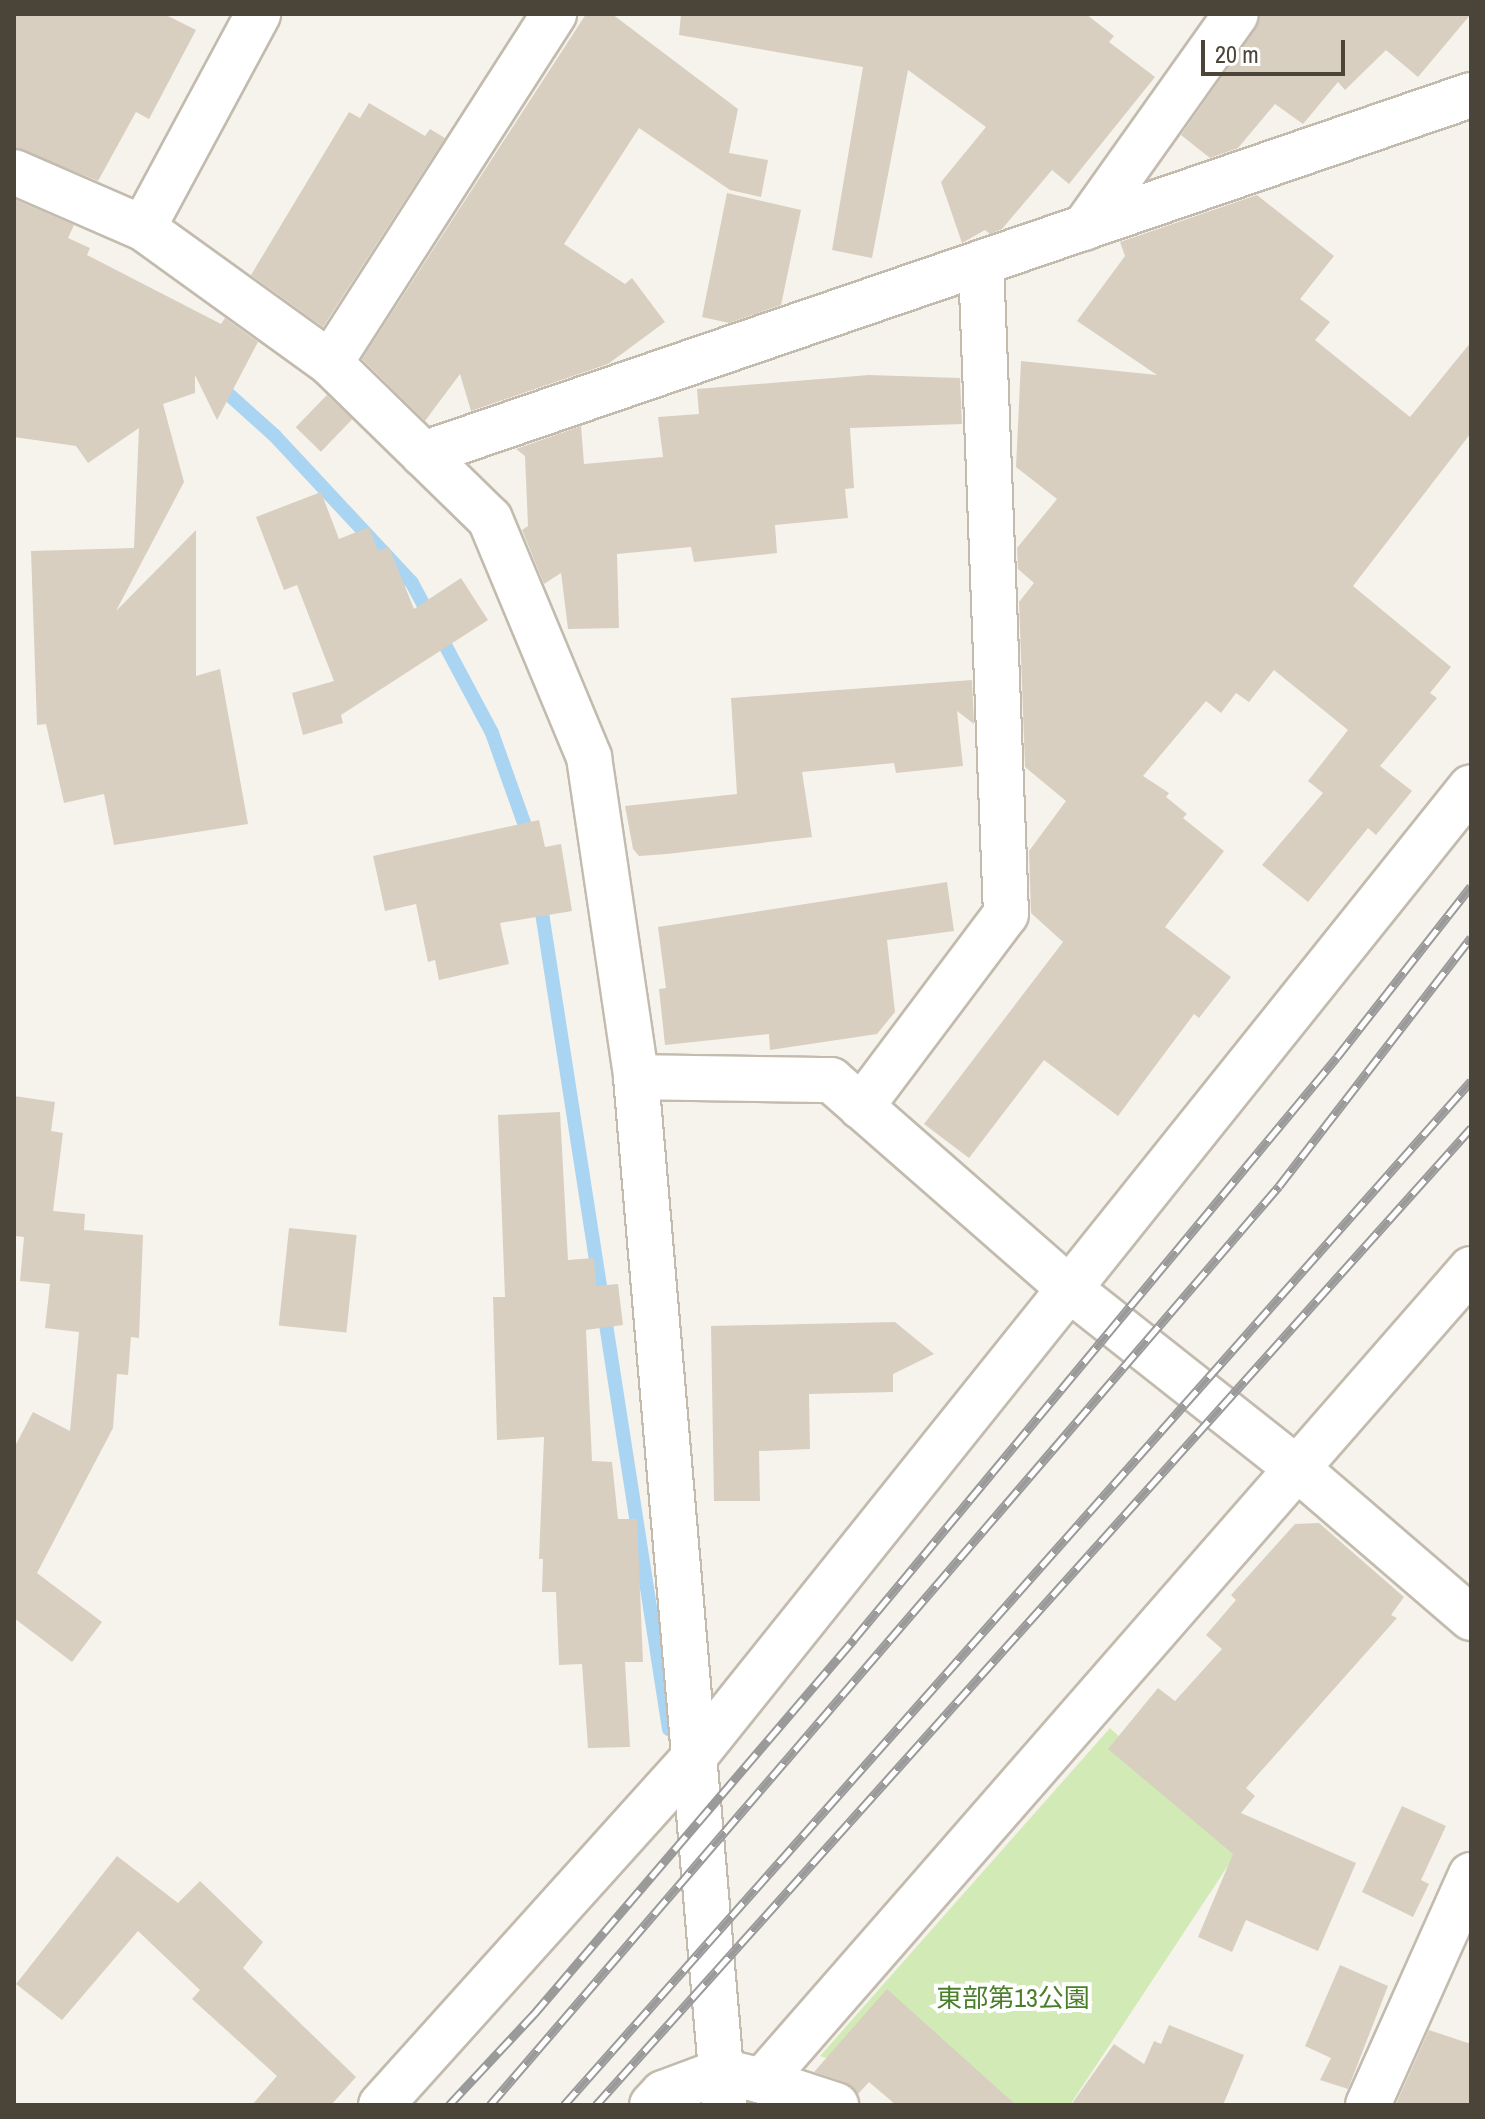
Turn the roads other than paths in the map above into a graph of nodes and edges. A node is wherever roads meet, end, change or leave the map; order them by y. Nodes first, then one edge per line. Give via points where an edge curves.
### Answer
1 (258, 14) edge
2 (554, 14) edge
3 (1236, 14) edge
4 (1471, 95) edge
5 (14, 172) edge
6 (143, 228) junction
7 (1084, 228) junction
8 (981, 263) junction
9 (330, 363) junction
10 (423, 454) junction
11 (1471, 787) edge
12 (636, 1077) junction
13 (861, 1107) junction
14 (1471, 1269) edge
15 (1072, 1291) junction
16 (1299, 1470) junction
17 (1471, 1618) edge
18 (695, 1756) junction
19 (1471, 1875) edge
20 (736, 2086) edge
21 (381, 2105) edge
22 (652, 2105) edge
23 (836, 2105) edge
24 (1368, 2105) edge

1 - 6 street
2 - 9 street
3 - 7 street
4 - 7 street
5 - 6 street
6 - 9 street
7 - 8 street
8 - 10 street
8 - 13 street via 1006,914
9 - 10 street
10 - 12 street via 490,519 589,757
11 - 15 street
12 - 13 street via 831,1080
12 - 18 street
13 - 15 street
14 - 16 street
15 - 16 street
15 - 18 street
16 - 17 street
16 - 20 street
18 - 20 street
18 - 21 street
19 - 24 street
20 - 22 street via 663,2093
20 - 23 street

